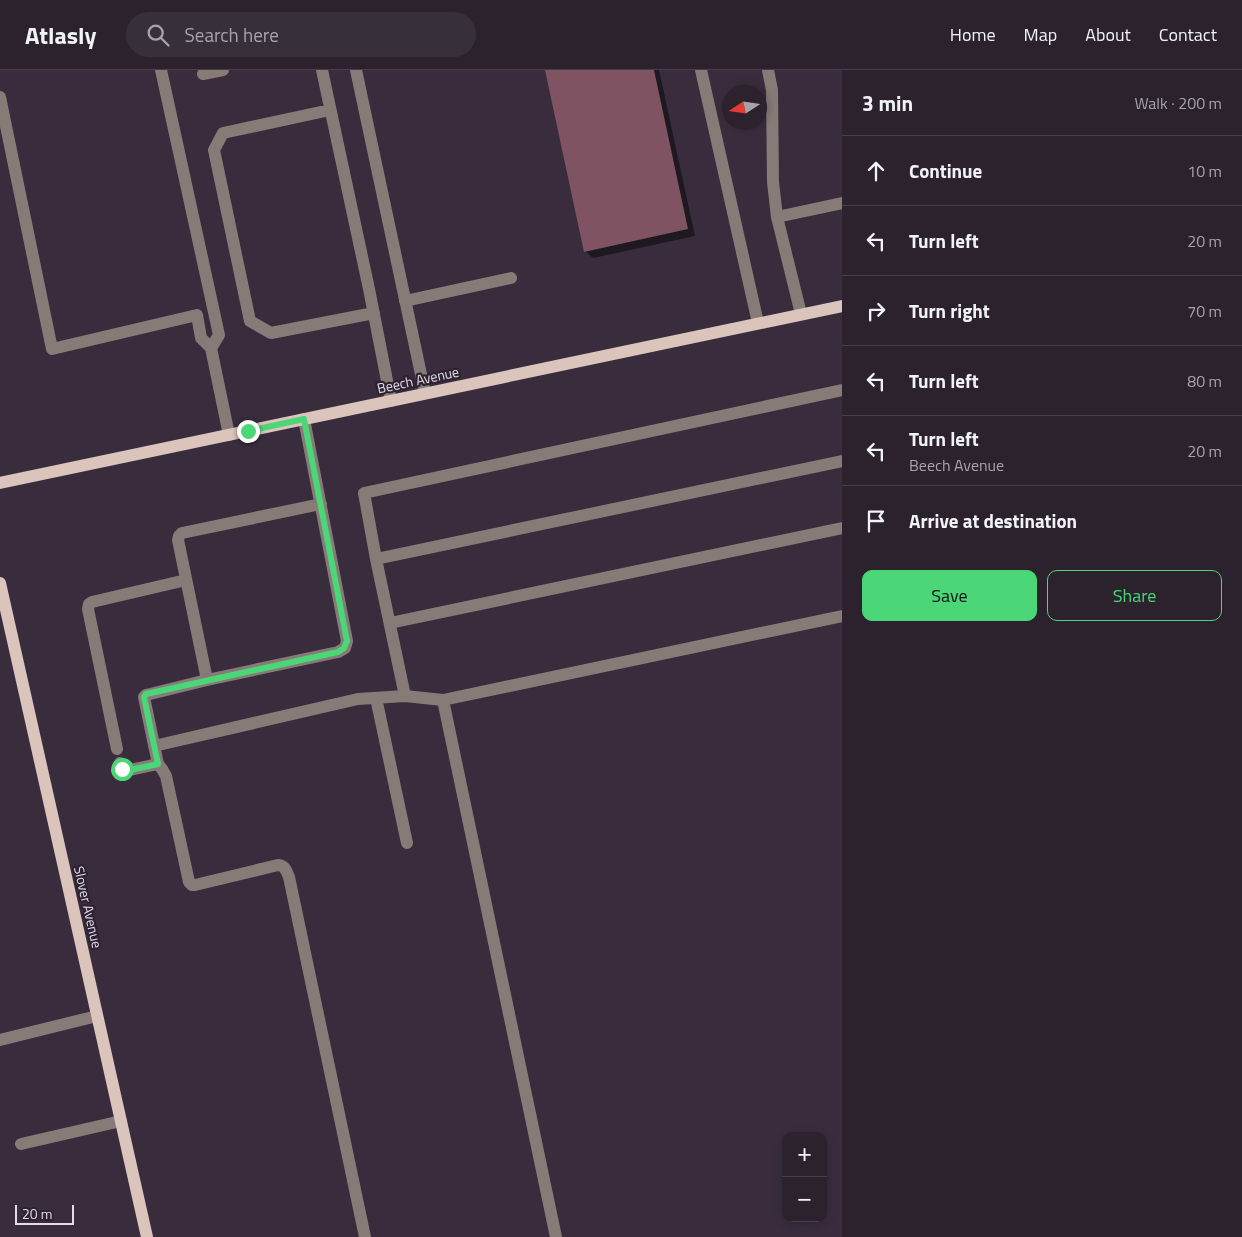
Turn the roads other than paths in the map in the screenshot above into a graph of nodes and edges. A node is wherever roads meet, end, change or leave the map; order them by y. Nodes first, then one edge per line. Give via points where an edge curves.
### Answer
1 (161, 70) edge
2 (223, 70) edge
3 (322, 70) edge
4 (356, 70) edge
5 (701, 70) edge
6 (768, 70) edge
7 (203, 74) dead end
8 (0, 98) edge
9 (330, 110) junction
10 (842, 203) edge
11 (777, 217) junction
12 (511, 278) dead end
13 (406, 301) junction
14 (842, 306) edge
15 (374, 313) junction
16 (801, 314) junction
17 (758, 323) junction
18 (211, 348) junction
19 (842, 390) edge
20 (425, 394) junction
21 (391, 401) junction
22 (304, 419) junction
23 (229, 435) junction
24 (842, 461) edge
25 (0, 483) edge
26 (321, 504) junction
27 (842, 528) edge
28 (376, 559) junction
29 (186, 580) junction
30 (0, 583) edge
31 (842, 616) edge
32 (4, 618) edge
33 (390, 623) junction
34 (207, 680) junction
35 (405, 696) junction
36 (376, 698) junction
37 (443, 700) junction
38 (154, 746) junction
39 (117, 749) dead end
40 (120, 763) dead end
41 (158, 764) junction
42 (407, 843) dead end
43 (97, 1016) junction
44 (0, 1040) edge
45 (121, 1121) junction
46 (21, 1144) dead end
47 (147, 1237) edge
48 (365, 1237) edge
49 (556, 1237) edge

1 - 18 lane via 219,335
2 - 7 lane
3 - 9 lane
4 - 13 lane
5 - 17 lane
6 - 11 lane via 772,90 773,182
8 - 18 lane via 52,348 197,315 201,338
9 - 15 lane
9 - 15 lane via 223,133 214,150 250,321 271,332
10 - 11 lane
11 - 16 lane
12 - 13 lane
13 - 20 lane
14 - 16 main road, Beech Avenue
15 - 21 lane
16 - 17 main road, Beech Avenue
17 - 20 main road, Beech Avenue
18 - 23 lane
19 - 28 lane via 364,493
20 - 21 main road, Beech Avenue
21 - 22 main road, Beech Avenue
22 - 23 main road, Beech Avenue
22 - 26 lane
23 - 25 main road, Beech Avenue
24 - 28 lane
26 - 29 lane via 182,533 178,540
26 - 34 lane via 347,641 344,648 338,652
27 - 33 lane
28 - 33 lane
29 - 34 lane
29 - 39 lane via 89,604
30 - 32 main road, Slover Avenue
31 - 37 lane
32 - 43 main road, Slover Avenue
33 - 35 lane
34 - 38 lane via 146,694
35 - 36 lane
35 - 37 lane
36 - 38 lane via 358,699
36 - 42 lane
37 - 49 lane
38 - 41 lane
40 - 41 lane via 125,771
41 - 48 lane via 166,776 189,882 192,884 278,865 285,868
43 - 44 lane
43 - 45 main road, Slover Avenue
45 - 46 lane
45 - 47 main road, Slover Avenue

